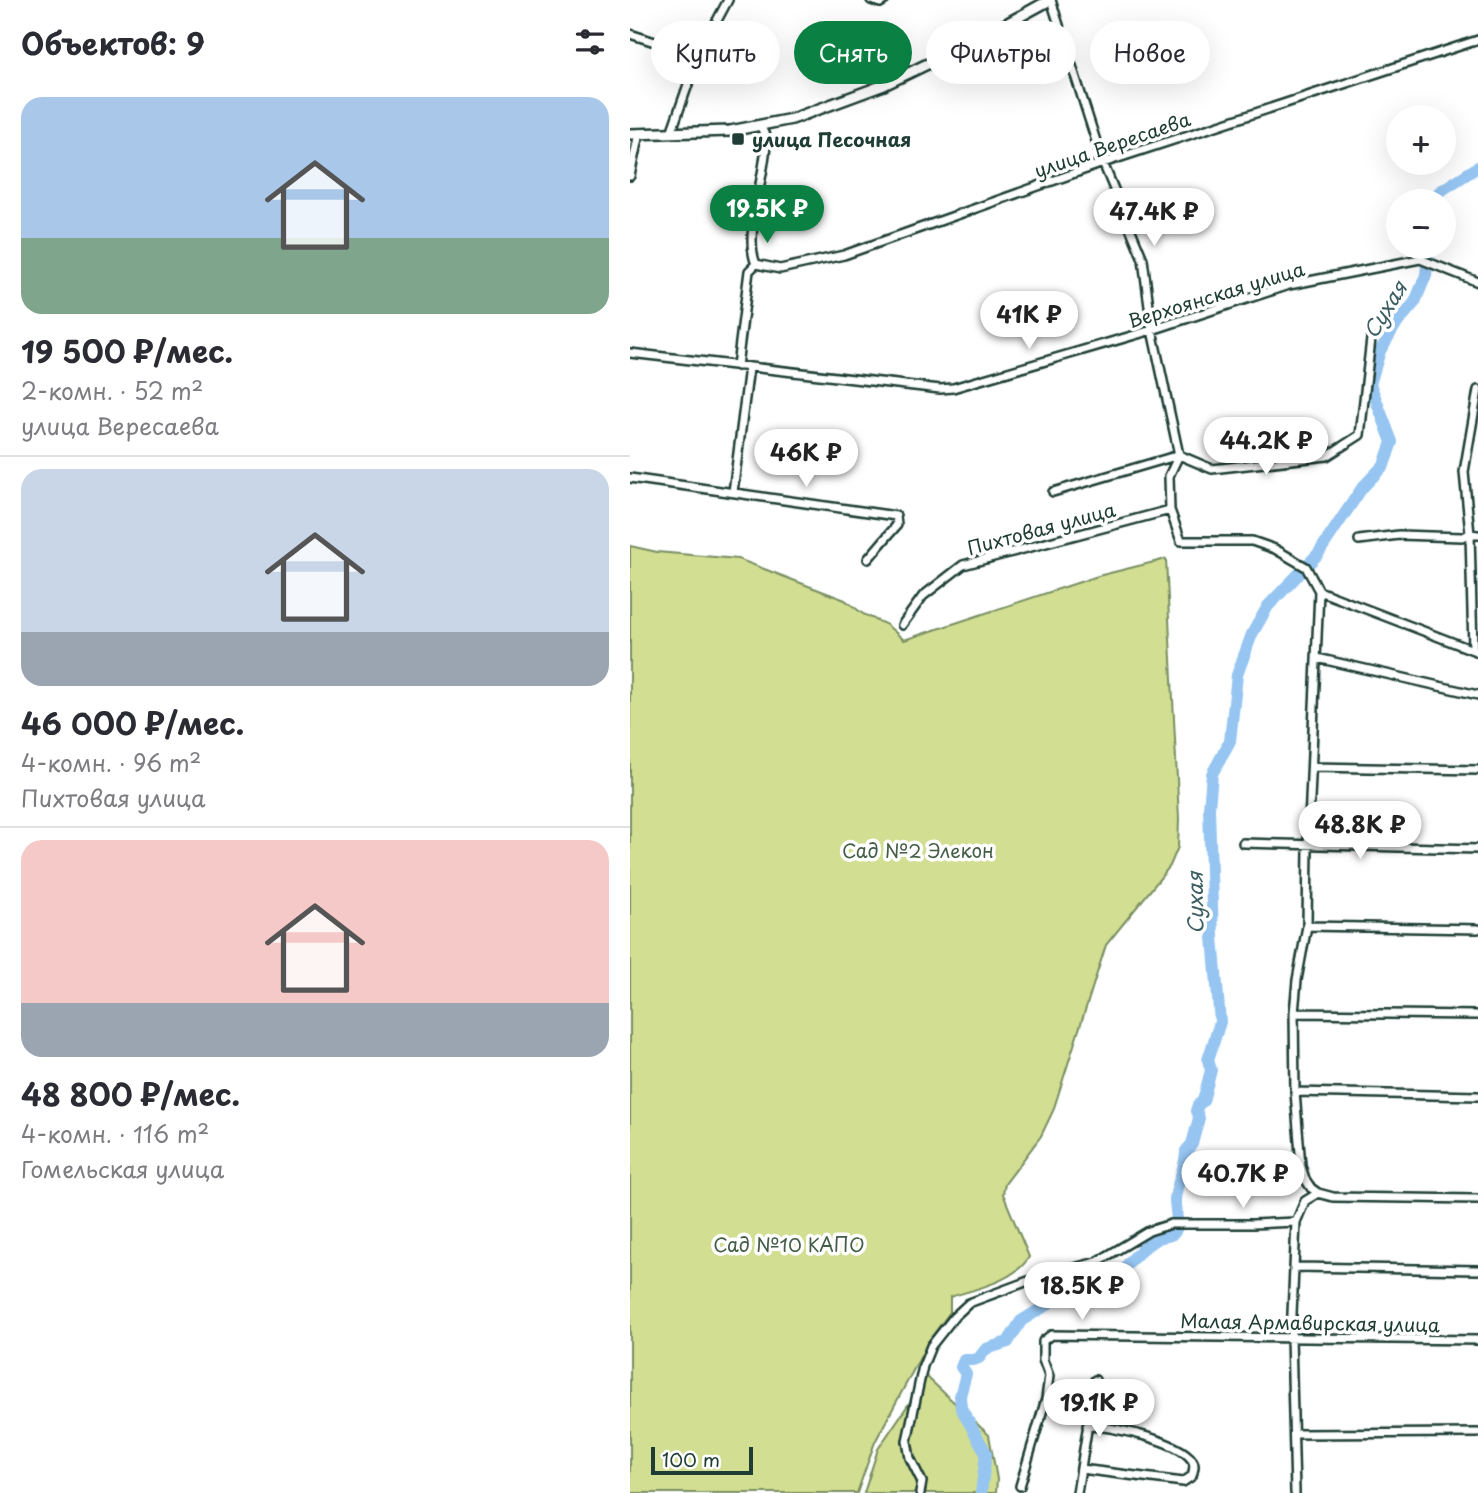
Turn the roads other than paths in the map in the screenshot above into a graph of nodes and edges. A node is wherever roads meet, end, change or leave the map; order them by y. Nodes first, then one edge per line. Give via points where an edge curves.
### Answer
1 (728, 0) edge
2 (871, 0) edge
3 (885, 0) edge
4 (1051, 0) edge
5 (717, 21) edge
6 (630, 33) edge
7 (651, 40) edge
8 (1478, 40) edge
9 (688, 84) edge
10 (761, 127) junction
11 (671, 133) junction
12 (635, 134) edge
13 (1103, 163) junction
14 (630, 176) edge
15 (756, 264) junction
16 (1478, 282) edge
17 (1152, 330) junction
18 (1371, 339) dead end
19 (630, 353) edge
20 (737, 366) junction
21 (748, 367) junction
22 (1478, 390) edge
23 (1179, 455) junction
24 (630, 478) edge
25 (733, 492) junction
26 (1053, 492) dead end
27 (1170, 510) junction
28 (1474, 535) edge
29 (1359, 540) dead end
30 (868, 559) dead end
31 (1319, 591) junction
32 (902, 625) dead end
33 (1475, 651) edge
34 (1317, 658) junction
35 (1478, 695) edge
36 (1312, 767) junction
37 (1478, 770) edge
38 (1243, 843) dead end
39 (1308, 846) junction
40 (1478, 849) edge
41 (1307, 926) junction
42 (1478, 929) edge
43 (1294, 1013) junction
44 (1478, 1015) edge
45 (1295, 1092) junction
46 (1478, 1096) edge
47 (1318, 1193) junction
48 (1478, 1199) edge
49 (1296, 1222) junction
50 (1296, 1267) junction
51 (1478, 1270) edge
52 (1291, 1337) junction
53 (1478, 1340) edge
54 (1095, 1380) dead end
55 (1087, 1426) junction
56 (1478, 1433) edge
57 (1294, 1434) junction
58 (1081, 1469) junction
59 (1020, 1486) dead end
60 (920, 1493) edge
61 (1077, 1493) edge
62 (1295, 1493) edge

1 - 5 street
2 - 3 street
4 - 10 main road via 884,85
4 - 13 street
6 - 7 street
8 - 13 street, улица Вересаева
9 - 11 street
10 - 11 main road
10 - 15 street via 767,140 756,206 752,255
11 - 12 main road
12 - 14 street
13 - 15 street, улица Вересаева via 844,255 780,269
13 - 17 street via 1143,259
15 - 20 street via 749,271
16 - 17 street, Верхоянская улица via 1420,259 1289,285
17 - 21 street, Верхоянская улица via 940,389
17 - 23 street
18 - 23 street via 1360,435 1327,456 1212,469
19 - 20 street, Верхоянская улица
20 - 21 street, Верхоянская улица
21 - 25 street
22 - 28 street via 1464,472
23 - 26 street
23 - 27 street via 1169,476
24 - 25 street
25 - 30 street via 896,516 897,524
27 - 31 street via 1181,541 1252,541 1275,549 1299,563
27 - 32 street, Пихтовая улица via 963,565 923,596
28 - 29 street
28 - 33 street
31 - 33 street
31 - 34 street
34 - 35 street
34 - 36 street
36 - 37 street
36 - 39 street
38 - 39 street
39 - 40 street
39 - 41 street
41 - 42 street
41 - 43 street
43 - 44 street
43 - 45 street
45 - 46 street
45 - 47 street via 1301,1166
47 - 48 street
47 - 49 street via 1305,1202
49 - 50 street
49 - 60 street via 1171,1224 1149,1231 1097,1262 969,1303 931,1346 923,1366 907,1441 922,1482
50 - 51 street
50 - 52 street
52 - 53 street, Малая Армавирская улица
52 - 57 street
52 - 59 street, Малая Армавирская улица via 1046,1337 1046,1399
54 - 55 street
55 - 58 street
55 - 58 street via 1145,1435 1182,1452 1194,1465 1192,1476 1183,1482
56 - 57 street
57 - 62 street
58 - 61 street

